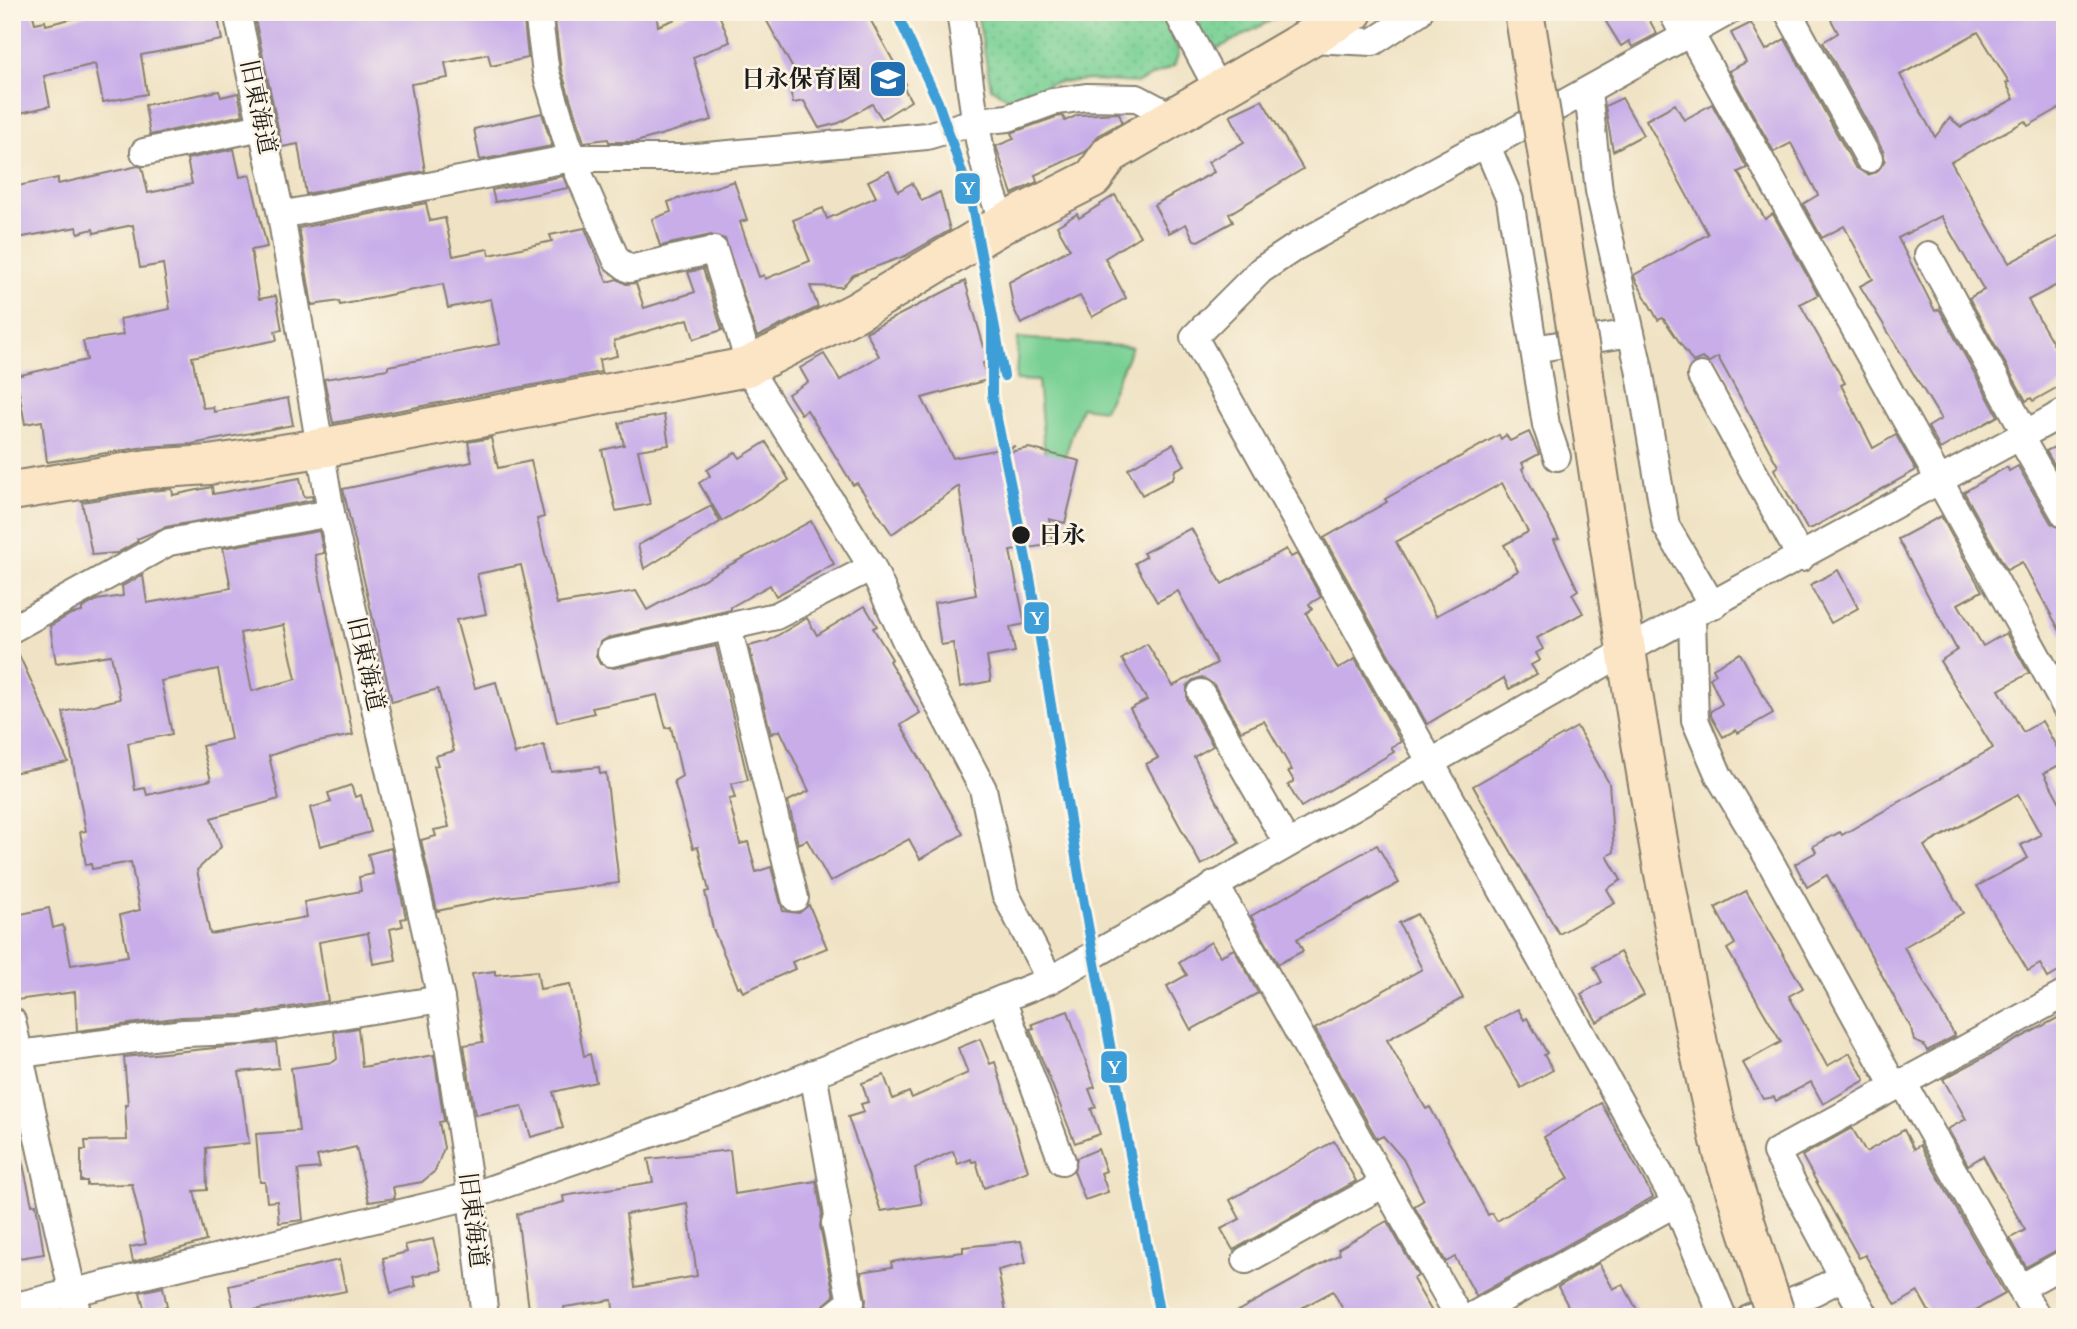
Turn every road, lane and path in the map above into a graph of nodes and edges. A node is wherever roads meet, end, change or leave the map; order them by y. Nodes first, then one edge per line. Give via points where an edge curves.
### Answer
1 (237, 12) edge
2 (538, 12) edge
3 (960, 12) edge
4 (1177, 12) edge
5 (1353, 12) edge
6 (1419, 12) edge
7 (1524, 12) edge
8 (1672, 12) edge
9 (1728, 12) edge
10 (1788, 12) edge
11 (1687, 34) junction
12 (1311, 38) junction
13 (1219, 91) junction
14 (1588, 92) junction
15 (1173, 117) junction
16 (977, 121) junction
17 (262, 127) junction
18 (1487, 146) junction
19 (144, 152) dead end
20 (572, 158) junction
21 (1869, 159) dead end
22 (281, 215) junction
23 (1004, 223) junction
24 (1928, 255) dead end
25 (1631, 333) junction
26 (1534, 349) junction
27 (749, 366) junction
28 (1701, 376) dead end
29 (2065, 412) edge
30 (2023, 435) junction
31 (321, 448) junction
32 (1557, 457) dead end
33 (1941, 481) junction
34 (12, 491) edge
35 (331, 513) junction
36 (2065, 515) edge
37 (1801, 558) junction
38 (872, 567) junction
39 (1703, 612) junction
40 (728, 627) junction
41 (12, 629) edge
42 (1626, 651) junction
43 (611, 653) dead end
44 (1201, 693) dead end
45 (2065, 706) edge
46 (1430, 762) junction
47 (1287, 844) junction
48 (1215, 884) junction
49 (795, 898) dead end
50 (1050, 980) junction
51 (2065, 994) edge
52 (440, 999) junction
53 (1002, 999) junction
54 (12, 1021) edge
55 (19, 1054) junction
56 (813, 1073) junction
57 (1898, 1084) junction
58 (1062, 1161) dead end
59 (1384, 1184) junction
60 (471, 1196) junction
61 (1676, 1203) junction
62 (1247, 1260) dead end
63 (2065, 1263) edge
64 (1843, 1277) junction
65 (2020, 1288) junction
66 (76, 1305) edge
67 (12, 1307) edge
68 (485, 1317) edge
69 (832, 1317) edge
70 (1459, 1317) edge
71 (1470, 1317) edge
72 (1723, 1317) edge
73 (1750, 1317) edge
74 (1776, 1317) edge
75 (1866, 1317) edge
76 (2037, 1317) edge

1 - 17 street, 旧東海道
2 - 20 street via 547,73
3 - 16 street
4 - 13 street
5 - 12 street
6 - 12 street via 1373,42
7 - 42 street, bridge
8 - 11 street
9 - 11 street
10 - 21 street
11 - 14 street
11 - 33 street
12 - 13 street
13 - 15 street
14 - 18 street
14 - 25 street via 1599,191
15 - 16 street via 1137,98 1086,97 1052,102 1008,118
15 - 23 street via 1110,154 1093,178
16 - 20 street via 927,136 685,158
16 - 23 street via 995,204
17 - 19 street
17 - 22 street, 旧東海道
18 - 26 street via 1510,200
18 - 46 street via 1297,246 1261,270 1194,337
20 - 22 street
20 - 27 street via 622,267 714,250
22 - 31 street, 旧東海道
23 - 27 street via 856,312
24 - 30 street
25 - 26 street
25 - 39 street via 1666,526
26 - 32 street via 1546,425
27 - 31 street
27 - 38 street
28 - 37 street
29 - 30 street
30 - 33 street
30 - 36 street
31 - 34 street
31 - 35 street, 旧東海道
33 - 37 street
33 - 45 street
35 - 41 street via 169,542
35 - 52 street, 旧東海道
37 - 39 street
38 - 40 street via 776,616
38 - 50 street via 983,789 1005,893
39 - 42 street
39 - 57 street via 1695,720 1719,776
40 - 43 street
40 - 49 street
42 - 46 street
42 - 74 street, bridge via 1702,1063 1723,1153
44 - 47 street
46 - 47 street
46 - 61 street
47 - 48 street
48 - 50 street
48 - 59 street
50 - 53 street
51 - 57 street
52 - 55 street via 242,1031 184,1033
52 - 60 street, 旧東海道
53 - 56 street
53 - 58 street
54 - 55 street
55 - 66 street
56 - 60 street
56 - 69 street via 851,1302
57 - 64 street via 1776,1152
57 - 65 street
59 - 62 street
59 - 70 street
60 - 66 street
60 - 68 street, 旧東海道
61 - 71 street
61 - 72 street
63 - 65 street
64 - 73 street
64 - 75 street
65 - 76 street
66 - 67 street

